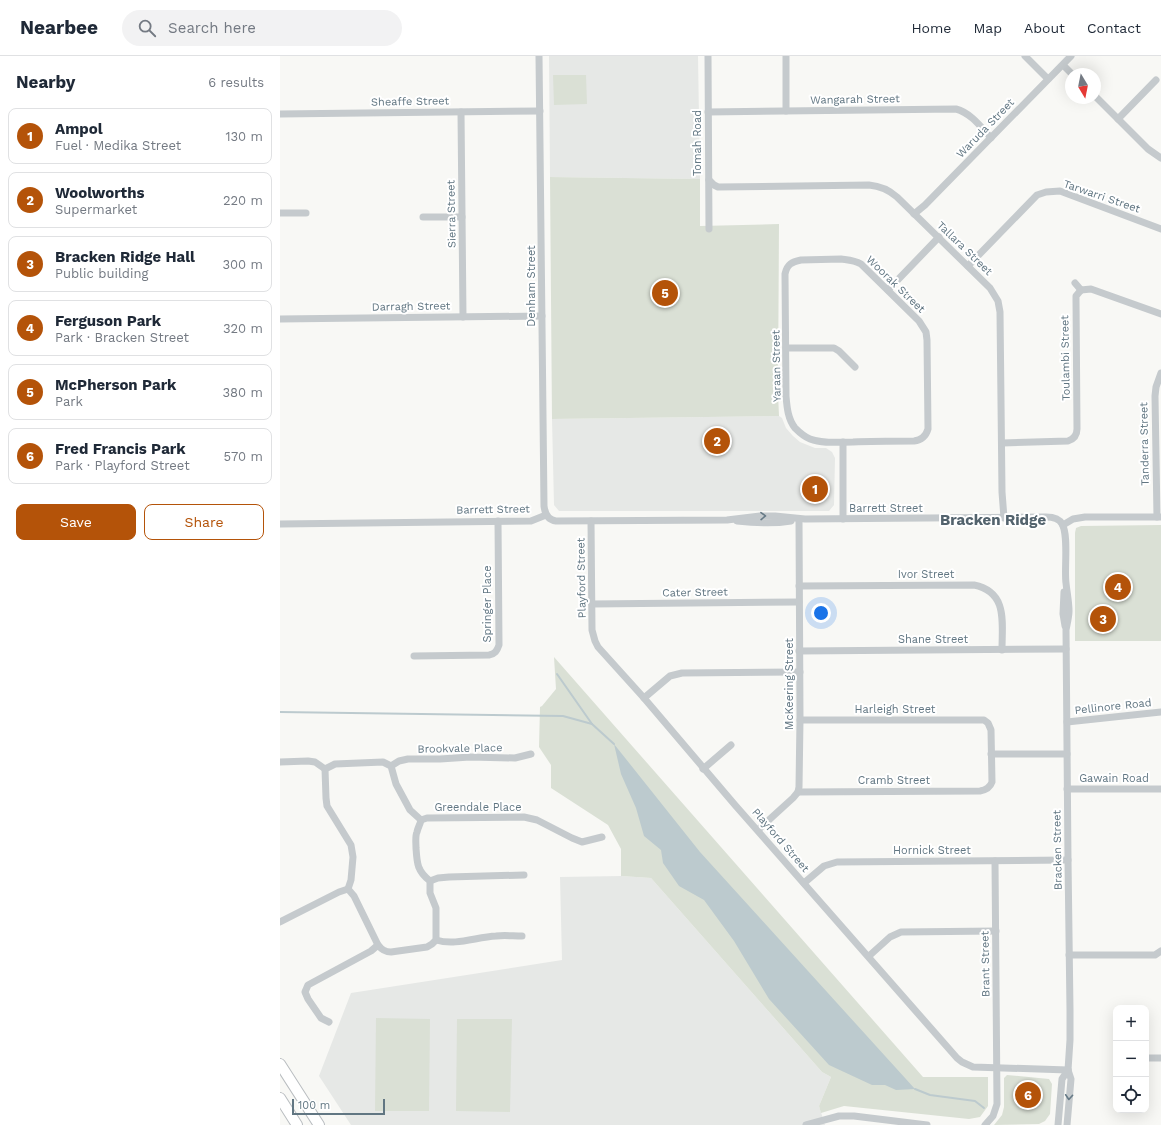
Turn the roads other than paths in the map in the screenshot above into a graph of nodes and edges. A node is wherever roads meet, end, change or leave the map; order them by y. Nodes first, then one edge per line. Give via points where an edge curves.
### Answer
1 (539, 56) edge
2 (708, 56) edge
3 (786, 56) edge
4 (1025, 56) edge
5 (1071, 56) edge
6 (1063, 65) junction
7 (1066, 68) edge
8 (1048, 79) junction
9 (1156, 80) dead end
10 (1101, 102) edge
11 (540, 111) junction
12 (786, 111) junction
13 (461, 112) junction
14 (708, 112) junction
15 (280, 114) edge
16 (1118, 119) junction
17 (991, 138) junction
18 (1161, 158) edge
19 (709, 180) junction
20 (280, 213) edge
21 (306, 213) dead end
22 (914, 214) junction
23 (462, 216) junction
24 (423, 217) dead end
25 (1161, 228) edge
26 (709, 229) dead end
27 (938, 238) junction
28 (789, 264) joint
29 (968, 266) junction
30 (1075, 282) dead end
31 (888, 290) junction
32 (1081, 290) junction
33 (1161, 314) edge
34 (542, 316) junction
35 (463, 317) junction
36 (280, 319) edge
37 (786, 348) junction
38 (855, 367) dead end
39 (1161, 373) edge
40 (924, 437) joint
41 (1158, 440) edge
42 (843, 442) junction
43 (1002, 443) junction
44 (546, 515) junction
45 (1159, 517) edge
46 (1004, 518) junction
47 (799, 519) junction
48 (843, 519) junction
49 (498, 520) junction
50 (591, 521) junction
51 (280, 524) edge
52 (1063, 525) junction
53 (799, 586) junction
54 (799, 602) junction
55 (592, 604) junction
56 (1066, 649) junction
57 (1002, 650) junction
58 (799, 651) junction
59 (414, 656) dead end
60 (800, 672) junction
61 (644, 698) junction
62 (1161, 712) edge
63 (800, 720) junction
64 (1066, 722) junction
65 (731, 745) dead end
66 (531, 754) dead end
67 (991, 754) junction
68 (1067, 754) junction
69 (280, 762) edge
70 (391, 766) junction
71 (325, 769) junction
72 (704, 769) junction
73 (1067, 789) junction
74 (1161, 789) edge
75 (798, 792) junction
76 (420, 820) junction
77 (758, 830) junction
78 (602, 837) dead end
79 (1068, 860) junction
80 (994, 861) junction
81 (524, 875) dead end
82 (430, 881) junction
83 (804, 883) junction
84 (348, 889) junction
85 (280, 922) edge
86 (996, 931) junction
87 (522, 936) dead end
88 (436, 940) junction
89 (378, 945) junction
90 (1161, 951) edge
91 (1069, 955) junction
92 (869, 956) junction
93 (329, 1022) dead end
94 (1149, 1058) edge
95 (1161, 1058) edge
96 (280, 1064) edge
97 (997, 1067) junction
98 (1068, 1070) junction
99 (280, 1098) edge
100 (297, 1125) edge
101 (319, 1125) edge
102 (806, 1125) edge
103 (927, 1125) edge
104 (985, 1125) edge
105 (1058, 1125) edge
106 (1067, 1125) edge

1 - 11 street, Denham Street
2 - 14 street, Tomah Road
3 - 12 street
4 - 8 street
5 - 6 street, Waruda Street
6 - 7 street
6 - 8 street, Waruda Street
8 - 17 street, Waruda Street
9 - 16 street
10 - 16 street
11 - 13 street, Sheaffe Street
11 - 34 street, Denham Street
12 - 14 street, Wangarah Street
12 - 17 street, Wangarah Street via 956,109 969,115
13 - 15 street, Sheaffe Street
13 - 23 street, Sierra Street
14 - 19 street, Tomah Road
16 - 18 street via 1148,149
17 - 22 street, Waruda Street
19 - 22 street, Tallara Street via 722,187 876,186 892,192
19 - 26 street, Tomah Road
20 - 21 street
22 - 27 street, Tallara Street
23 - 24 street
23 - 35 street, Sierra Street
25 - 29 street, Tarwarri Street via 1060,191 1046,192 1038,195
27 - 29 street, Tallara Street
27 - 31 street
28 - 31 street, Woorak Street via 800,260 856,261
28 - 37 street, Yaraan Street via 786,274
29 - 43 street, Tallara Street via 993,292 1000,307
30 - 32 street
31 - 40 street, Woorak Street via 919,321 926,332 928,428
32 - 33 street via 1091,289
32 - 43 street, Toulambi Street via 1076,296 1078,438 1068,441
34 - 35 street, Darragh Street
34 - 44 street, Denham Street
35 - 36 street, Darragh Street
37 - 38 street via 834,348
37 - 42 street, Yaraan Street via 786,396 790,420 795,428 810,439
39 - 41 street, Tanderra Street via 1155,396
40 - 42 street, Yaraan Street via 914,441
41 - 45 street, Tanderra Street
42 - 48 street
43 - 46 street, Tallara Street
44 - 49 street, Barrett Street via 531,520
44 - 50 street, Barrett Street via 553,521
45 - 52 street via 1085,517
46 - 48 street, Barrett Street
46 - 52 street, Barrett Street via 1051,517
47 - 48 street, Barrett Street
47 - 50 street, Barrett Street via 760,516 727,520
47 - 53 street, McKeering Street
49 - 51 street, Barrett Street
49 - 59 street, Springer Place via 499,645 496,652 489,655
50 - 55 street, Playford Street
52 - 56 street, Bracken Street via 1069,613
53 - 54 street, McKeering Street
53 - 57 street, Ivor Street via 981,586 995,596 1001,609
54 - 55 street, Cater Street
54 - 58 street, McKeering Street
55 - 61 street, Playford Street via 592,630 598,647
56 - 57 street, Shane Street
56 - 64 street, Bracken Street
57 - 58 street, Shane Street
58 - 60 street, McKeering Street
60 - 61 street via 682,673 670,676
60 - 63 street, McKeering Street
61 - 72 street, Playford Street
62 - 64 street, Pellinore Road
63 - 67 street, Harleigh Street via 991,721
63 - 75 street, McKeering Street
64 - 68 street, Bracken Street
65 - 72 street
66 - 70 street, Brookvale Place via 515,758 408,759
67 - 68 street
67 - 75 street, Cramb Street via 991,790
68 - 73 street, Bracken Street
69 - 71 street via 315,762
70 - 71 street via 383,762 335,764
70 - 76 street via 396,784 410,810
71 - 84 street via 327,806 350,845 353,857
72 - 77 street, Playford Street
73 - 74 street, Gawain Road
73 - 79 street, Bracken Street
75 - 77 street
76 - 78 street, Greendale Place via 524,817 537,820 582,842
76 - 82 street via 417,831 418,868
77 - 83 street, Playford Street
79 - 80 street, Hornick Street
79 - 91 street, Bracken Street
80 - 83 street, Hornick Street via 837,862 824,866
80 - 86 street, Brant Street
81 - 82 street via 449,877
82 - 88 street via 430,893 436,908
83 - 92 street, Playford Street
84 - 85 street
84 - 89 street
86 - 92 street via 900,932 890,937
86 - 97 street, Brant Street
87 - 88 street via 495,936 454,942
88 - 89 street via 427,947 391,952 382,950
89 - 93 street via 308,985 305,992 308,999 321,1018
90 - 91 street via 1155,955
91 - 98 street, Bracken Street
92 - 97 street, Playford Street via 957,1058 973,1067
94 - 95 street
96 - 101 highway
97 - 98 street, Playford Street
97 - 104 street, Brant Street via 997,1104 993,1116
98 - 105 street, Bracken Street via 1062,1080
98 -> 106 street, Bracken Street via 1070,1079
99 - 100 highway
102 - 103 street via 839,1116

